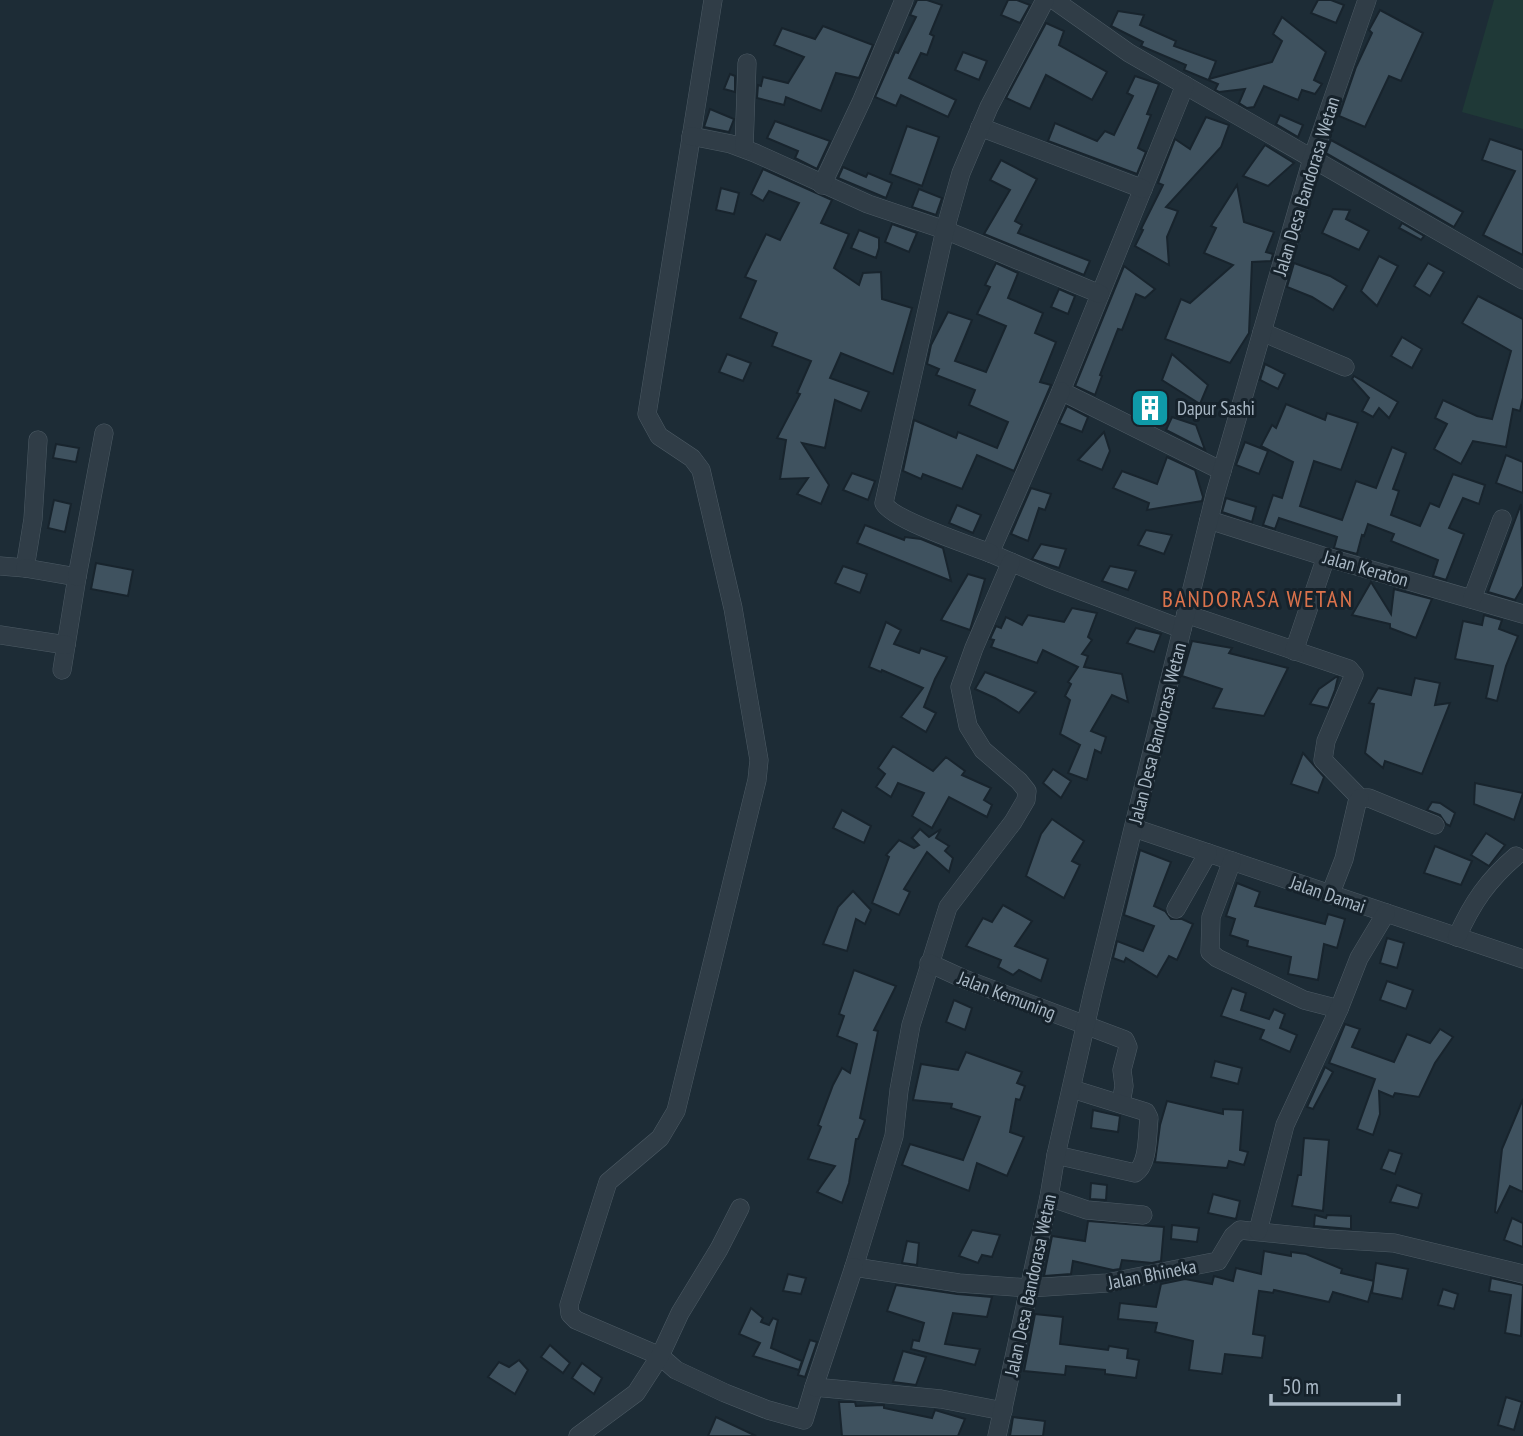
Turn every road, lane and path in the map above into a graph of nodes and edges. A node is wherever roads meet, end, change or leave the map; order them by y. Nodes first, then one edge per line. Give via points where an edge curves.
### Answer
1 (713, 0) edge
2 (904, 0) edge
3 (1045, 0) edge
4 (1054, 0) edge
5 (1367, 0) edge
6 (747, 63) dead end
7 (1185, 85) junction
8 (980, 127) junction
9 (691, 136) junction
10 (744, 148) junction
11 (1312, 159) junction
12 (822, 185) junction
13 (1143, 189) junction
14 (945, 230) junction
15 (1523, 279) edge
16 (1100, 294) junction
17 (1262, 332) junction
18 (1345, 367) dead end
19 (1061, 391) junction
20 (104, 433) dead end
21 (38, 440) dead end
22 (1222, 471) junction
23 (1502, 519) dead end
24 (1209, 520) junction
25 (990, 553) junction
26 (1326, 557) junction
27 (1011, 562) junction
28 (0, 566) edge
29 (25, 569) junction
30 (78, 577) junction
31 (1472, 599) junction
32 (1523, 614) edge
33 (1184, 622) junction
34 (0, 635) edge
35 (66, 645) junction
36 (1294, 651) junction
37 (62, 670) dead end
38 (1360, 797) junction
39 (1434, 825) dead end
40 (1134, 828) junction
41 (1208, 853) junction
42 (1516, 856) dead end
43 (1232, 862) junction
44 (1330, 895) junction
45 (1176, 909) dead end
46 (1386, 913) junction
47 (1457, 937) junction
48 (1523, 959) edge
49 (929, 963) junction
50 (1339, 1009) junction
51 (1086, 1026) junction
52 (1072, 1089) junction
53 (1121, 1103) junction
54 (1056, 1155) junction
55 (1049, 1197) junction
56 (740, 1208) dead end
57 (1143, 1215) dead end
58 (1258, 1231) junction
59 (854, 1267) junction
60 (1523, 1274) edge
61 (1030, 1288) junction
62 (660, 1356) junction
63 (814, 1387) junction
64 (1003, 1411) junction
65 (802, 1428) edge
66 (578, 1436) edge
67 (997, 1436) edge

1 - 9 street
2 - 12 street
3 - 8 street
4 - 7 street
5 - 11 street, Jalan Desa Bandorasa Wetan
6 - 10 street
7 - 11 street
7 - 13 street
8 - 13 street
8 - 14 street
9 - 10 street
9 - 62 street via 647,414 659,436 692,458 701,470 733,608 759,760 757,780 676,1111 660,1138 608,1182 569,1305 576,1320
10 - 12 street
11 - 15 street
11 - 17 street, Jalan Desa Bandorasa Wetan
12 - 14 street
13 - 16 street
14 - 16 street
14 - 25 street via 884,503 901,517
16 - 19 street
17 - 18 street
17 - 22 street, Jalan Desa Bandorasa Wetan
19 - 22 street
19 - 25 street
20 - 30 street
21 - 29 street
22 - 24 street, Jalan Desa Bandorasa Wetan
23 - 31 street
24 - 26 street, Jalan Keraton
24 - 33 street, Jalan Desa Bandorasa Wetan
25 - 27 street
26 - 31 street, Jalan Keraton
26 - 36 street
27 - 33 street
27 - 49 street via 960,687 968,726 983,750 1027,791 1026,800 948,907
28 - 29 street
29 - 30 street
30 - 35 street
31 - 32 street, Jalan Keraton
33 - 36 street
33 - 40 street, Jalan Desa Bandorasa Wetan
34 - 35 street
35 - 37 street
36 - 38 street via 1349,669 1354,675 1326,741 1323,760
38 - 39 street
38 - 44 street
40 - 41 street, Jalan Damai
40 - 51 street, Jalan Desa Bandorasa Wetan
41 - 43 street, Jalan Damai
41 - 45 street
42 - 47 street via 1471,906
43 - 44 street, Jalan Damai
43 - 50 street via 1211,917 1210,952 1294,996
44 - 46 street, Jalan Damai
46 - 47 street, Jalan Damai
46 - 50 street via 1359,958
47 - 48 street, Jalan Damai
49 - 51 street, Jalan Kemuning
49 - 59 street via 911,1025 894,1136
50 - 58 street via 1285,1125
51 - 52 street, Jalan Desa Bandorasa Wetan
51 - 53 street, Jalan Kemuning via 1125,1040
52 - 53 street
52 - 54 street, Jalan Desa Bandorasa Wetan
53 - 54 street via 1146,1112 1149,1118 1141,1169 1135,1173
54 - 55 street, Jalan Desa Bandorasa Wetan
55 - 57 street via 1087,1210
55 - 61 street, Jalan Desa Bandorasa Wetan
56 - 62 street
58 - 60 street via 1394,1243
58 - 61 street, Jalan Bhineka via 1240,1230 1224,1255 1212,1263 1107,1283
59 - 61 street
59 - 63 street
61 - 64 street, Jalan Desa Bandorasa Wetan
62 - 65 street via 676,1370
62 - 66 street via 636,1393
63 - 64 street via 941,1399
63 - 65 street
64 - 67 street, Jalan Desa Bandorasa Wetan

